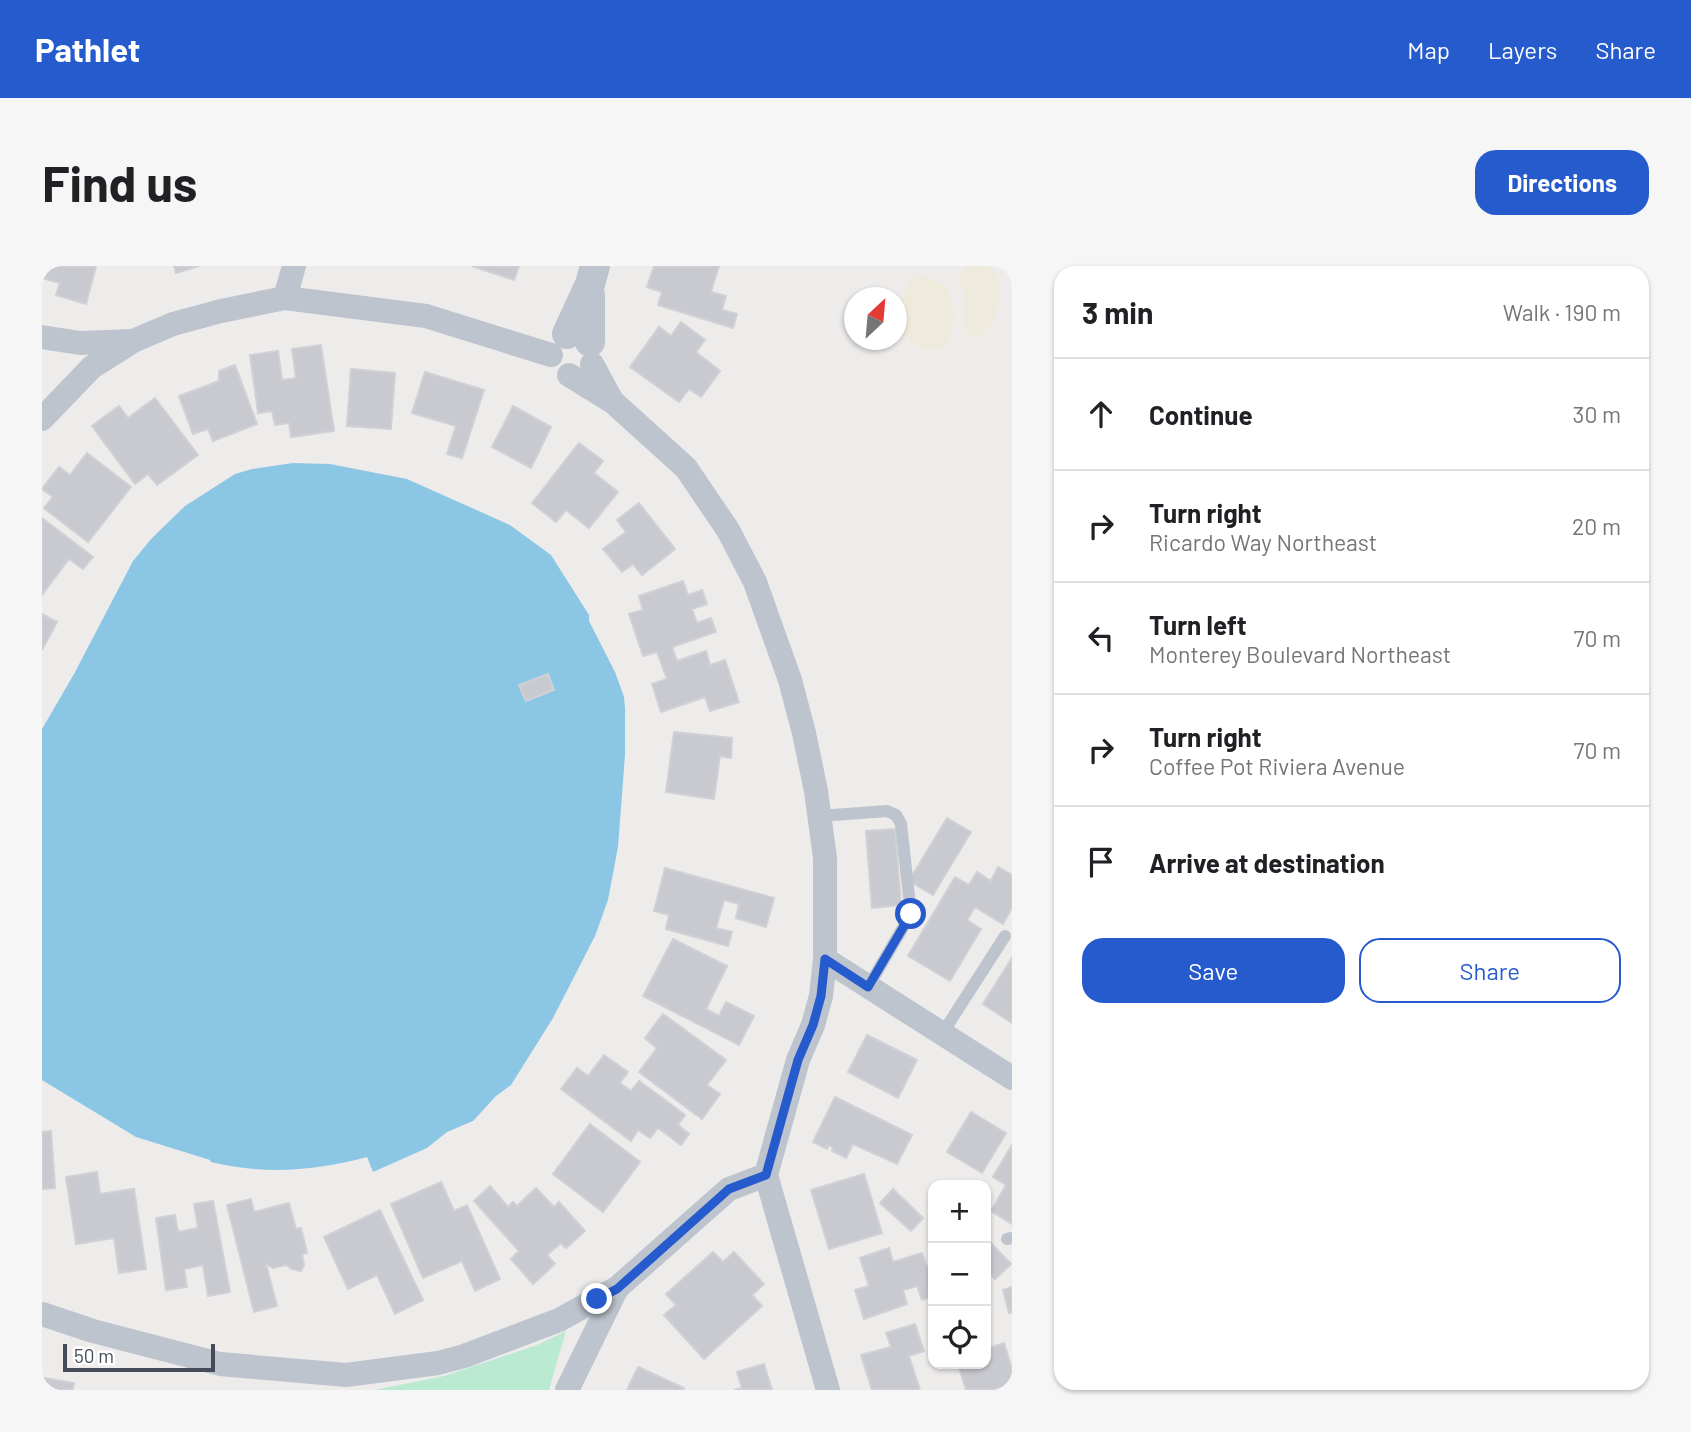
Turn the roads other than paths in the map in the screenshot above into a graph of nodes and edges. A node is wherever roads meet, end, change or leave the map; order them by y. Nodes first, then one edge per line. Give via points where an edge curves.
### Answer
1 (293, 266) edge
2 (593, 275) edge
3 (285, 298) junction
4 (42, 337) edge
5 (133, 341) junction
6 (575, 348) junction
7 (613, 401) junction
8 (42, 419) edge
9 (819, 816) junction
10 (1005, 936) dead end
11 (825, 959) junction
12 (868, 987) junction
13 (942, 1034) junction
14 (1012, 1078) edge
15 (766, 1175) junction
16 (617, 1289) junction
17 (42, 1314) edge
18 (279, 1371) junction
19 (331, 1390) edge
20 (567, 1390) edge
21 (828, 1390) edge

1 - 3 street
2 - 6 street
3 - 5 street via 173,324
3 - 6 street via 426,316
4 - 5 street via 79,343
5 - 8 street via 92,367
6 - 7 street
6 - 7 street via 556,368
7 - 9 street via 685,468 728,530 755,582 790,680
9 - 11 street via 825,858
9 - 12 lane via 887,811 901,824 911,914
10 - 13 lane
11 - 12 street
11 - 15 street via 818,1006
12 - 13 street
13 - 14 street
15 - 16 street via 729,1189
15 - 21 street
16 - 18 street via 559,1320 438,1363 346,1375
16 - 20 street
17 - 18 street via 220,1364
18 - 19 street

